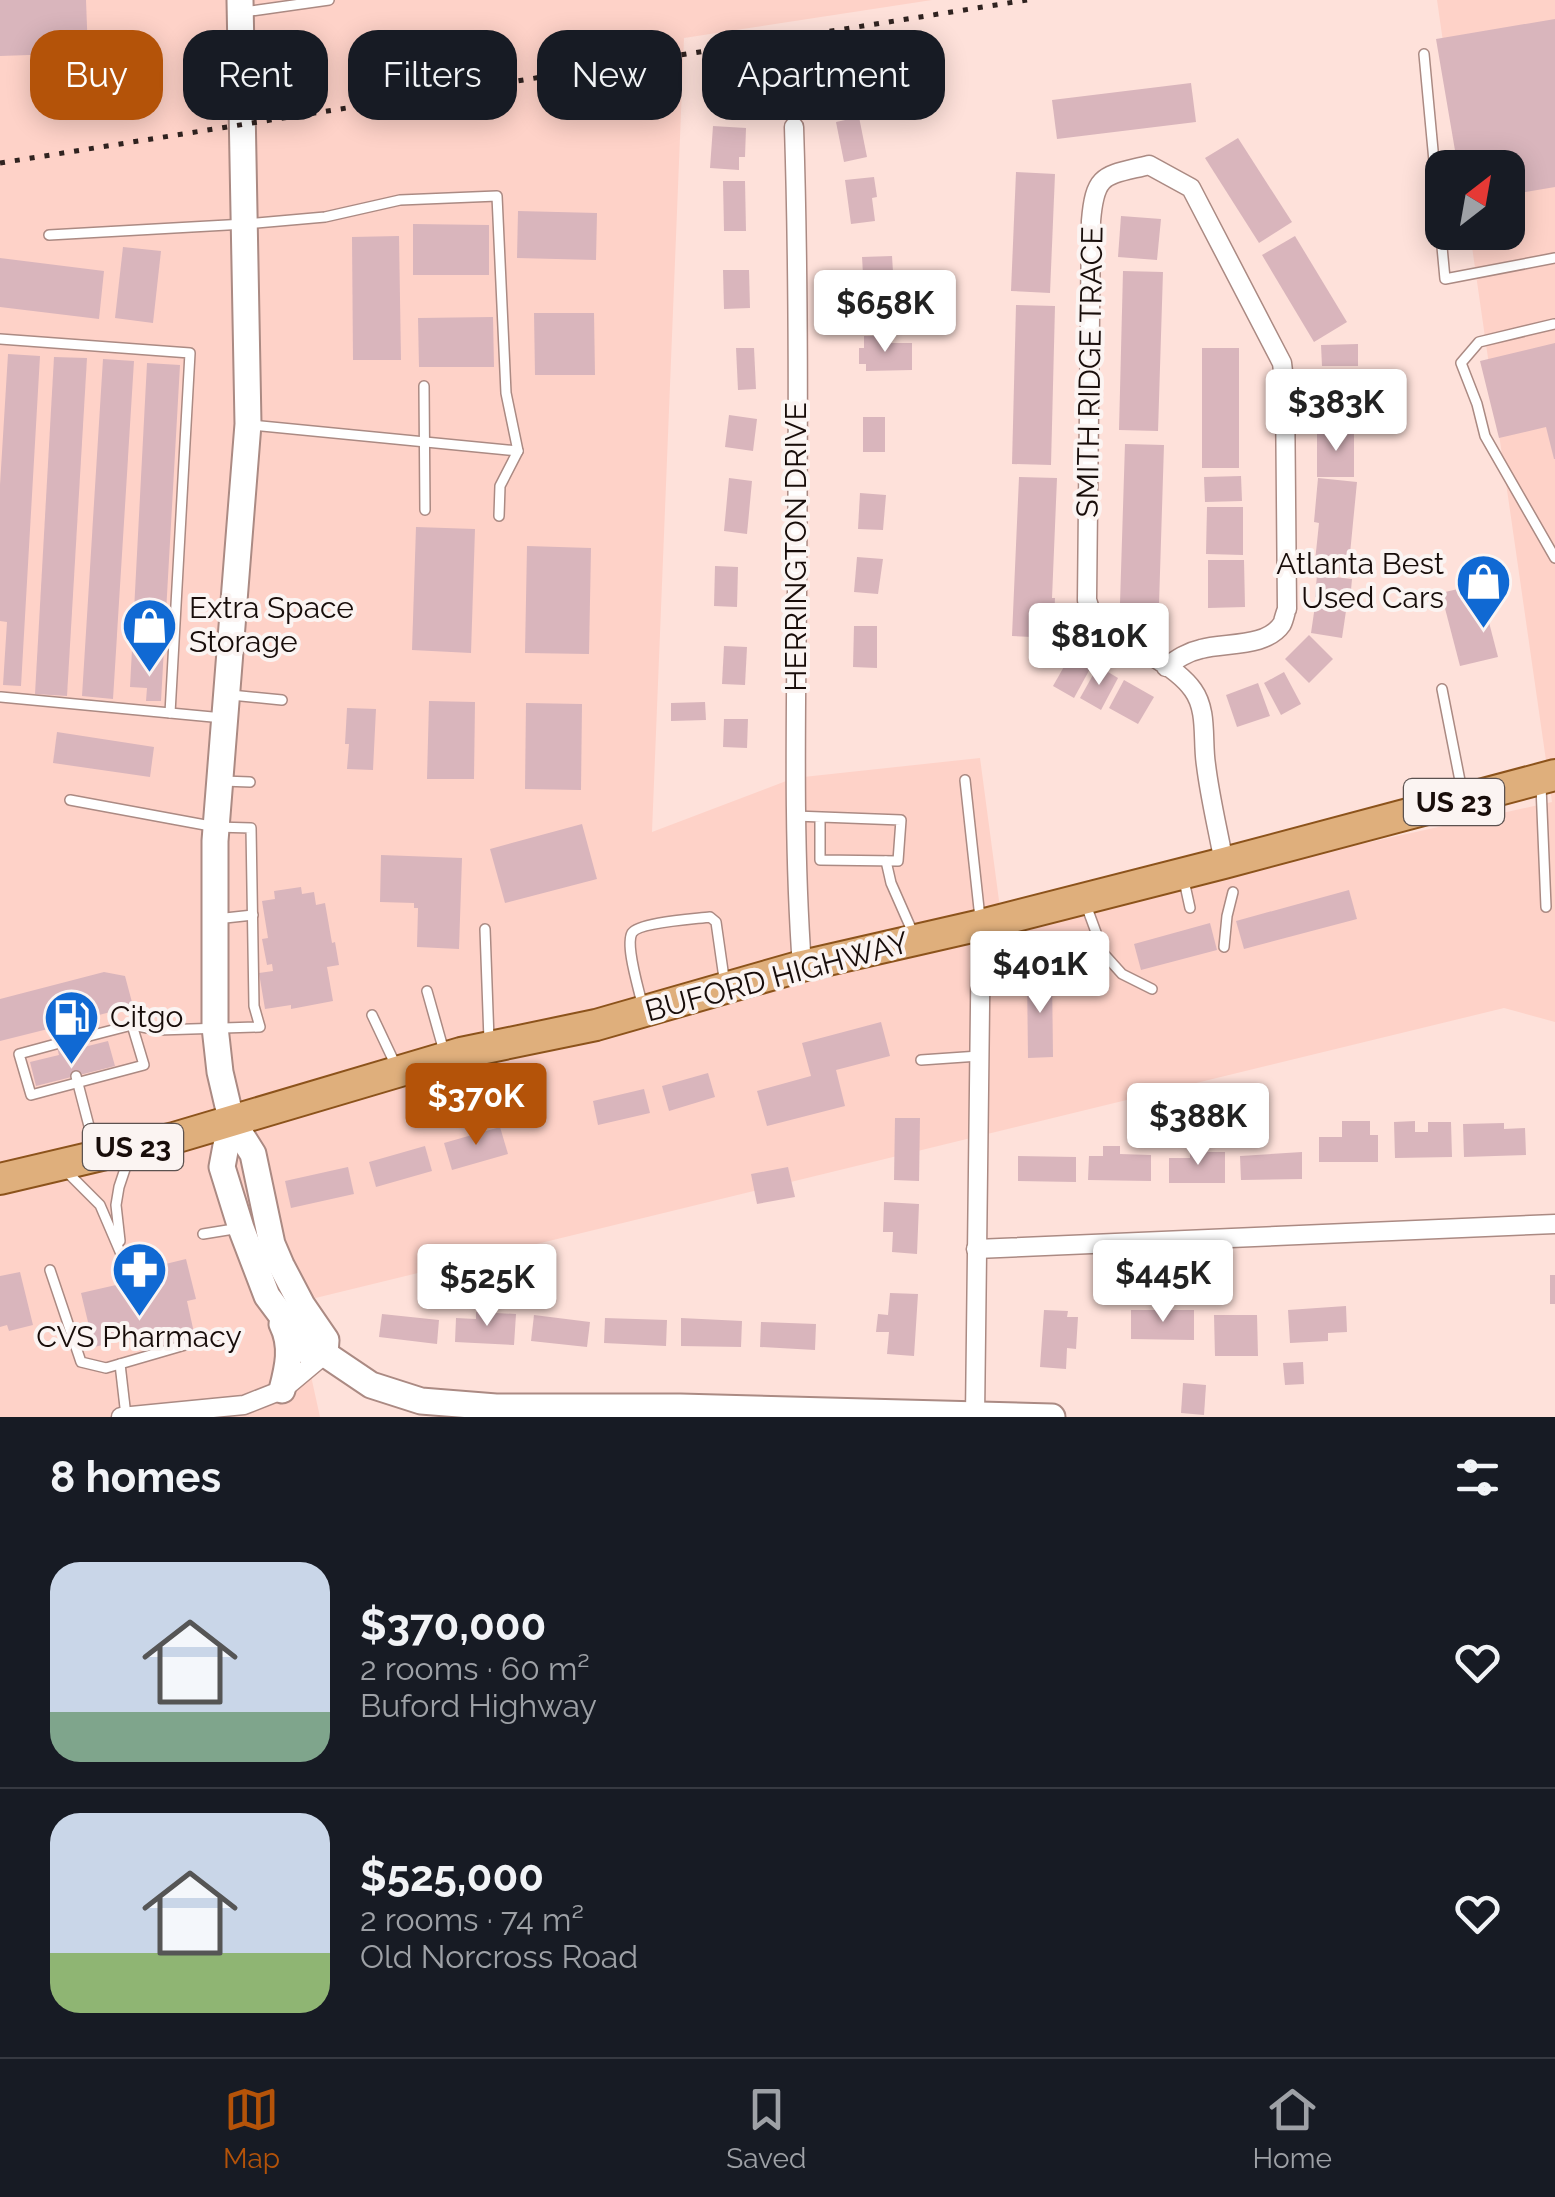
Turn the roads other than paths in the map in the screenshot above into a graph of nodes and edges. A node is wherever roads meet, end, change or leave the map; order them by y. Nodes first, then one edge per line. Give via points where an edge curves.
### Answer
1 (329, 0) edge
2 (241, 6) edge
3 (1424, 54) dead end
4 (794, 127) dead end
5 (245, 224) junction
6 (49, 235) dead end
7 (1555, 258) edge
8 (1554, 324) edge
9 (0, 339) edge
10 (424, 386) dead end
11 (248, 424) junction
12 (424, 442) junction
13 (518, 451) junction
14 (425, 510) dead end
15 (498, 516) dead end
16 (1555, 558) edge
17 (1166, 667) junction
18 (1442, 689) dead end
19 (1, 697) edge
20 (282, 700) dead end
21 (227, 706) junction
22 (170, 713) junction
23 (1548, 777) edge
24 (220, 780) junction
25 (965, 780) dead end
26 (250, 782) dead end
27 (1464, 799) junction
28 (70, 800) dead end
29 (795, 816) junction
30 (820, 818) junction
31 (848, 818) junction
32 (868, 819) junction
33 (216, 827) junction
34 (846, 832) dead end
35 (868, 832) dead end
36 (867, 849) dead end
37 (867, 860) junction
38 (886, 860) junction
39 (1182, 874) junction
40 (1228, 878) junction
41 (1084, 899) junction
42 (1546, 907) dead end
43 (1190, 908) dead end
44 (253, 915) junction
45 (214, 919) junction
46 (981, 925) junction
47 (485, 928) dead end
48 (916, 940) junction
49 (1224, 948) dead end
50 (802, 966) junction
51 (1010, 986) dead end
52 (726, 988) junction
53 (980, 988) junction
54 (1152, 989) dead end
55 (427, 991) dead end
56 (643, 1012) junction
57 (372, 1015) dead end
58 (132, 1026) junction
59 (215, 1027) junction
60 (70, 1041) dead end
61 (489, 1048) junction
62 (50, 1050) dead end
63 (979, 1056) junction
64 (446, 1058) junction
65 (920, 1060) dead end
66 (398, 1070) junction
67 (76, 1079) junction
68 (230, 1120) junction
69 (132, 1148) junction
70 (97, 1156) junction
71 (60, 1165) junction
72 (0, 1179) edge
73 (1555, 1224) edge
74 (241, 1228) junction
75 (203, 1234) dead end
76 (976, 1250) junction
77 (50, 1270) dead end
78 (276, 1311) junction
79 (224, 1334) dead end
80 (325, 1354) junction
81 (120, 1364) junction
82 (282, 1390) junction
83 (245, 1411) edge
84 (589, 1412) edge
85 (975, 1416) edge
86 (124, 1417) edge
87 (1052, 1417) edge

1 - 2 lane
2 - 5 street
3 - 7 lane via 1445,279
4 - 29 street, HERRINGTON DRIVE
5 - 6 lane
5 - 11 street
5 - 13 lane via 325,217 400,200 497,196 506,393
8 - 16 lane via 1479,342 1461,363 1485,436
9 - 22 lane via 190,353
10 - 12 lane
11 - 12 lane
11 - 21 street
12 - 13 lane
12 - 14 lane
13 - 15 lane via 500,486
17 - 17 street, SMITH RIDGE TRACE via 1096,628 1087,600 1094,191 1106,177 1148,165 1190,188 1282,363 1285,388 1282,624 1269,636 1198,650
17 - 40 street, SMITH RIDGE TRACE via 1181,676 1200,708
18 - 27 lane
19 - 22 lane
20 - 21 lane
21 - 22 lane
21 - 24 street
23 - 27 main road, BUFORD HIGHWAY / US 23
23 - 42 lane
24 - 26 lane
24 - 33 street
25 - 46 lane
27 - 40 main road, BUFORD HIGHWAY / US 23
28 - 33 lane
29 - 30 lane
29 - 50 street, HERRINGTON DRIVE
30 - 31 lane
30 - 37 lane via 820,860 844,854
31 - 32 lane
31 - 34 lane
32 - 35 lane
32 - 38 lane via 901,820 898,861
33 - 44 lane via 251,828
33 - 45 street
36 - 37 lane
37 - 38 lane
38 - 48 lane
39 - 40 main road, BUFORD HIGHWAY / US 23
39 - 41 main road, BUFORD HIGHWAY / US 23
39 - 43 lane
40 - 49 lane
41 - 46 main road, BUFORD HIGHWAY / US 23
41 - 54 lane via 1104,954 1122,974
44 - 45 lane
44 - 59 lane via 260,1027
45 - 59 street
46 - 48 main road, BUFORD HIGHWAY / US 23
46 - 53 street
47 - 61 lane
48 - 50 main road, BUFORD HIGHWAY / US 23
50 - 52 main road, BUFORD HIGHWAY / US 23
51 - 53 lane
52 - 56 main road, BUFORD HIGHWAY / US 23
52 - 56 lane via 719,933 710,918 636,929 630,950
53 - 63 street
55 - 64 lane
56 - 61 main road, BUFORD HIGHWAY / US 23
57 - 66 lane
58 - 59 lane
58 - 60 lane
58 - 67 lane via 144,1065
59 - 68 street
61 - 64 main road, BUFORD HIGHWAY / US 23
62 - 67 lane via 20,1054 31,1095
63 - 65 lane
63 - 76 street
64 - 66 main road, BUFORD HIGHWAY / US 23
66 - 68 main road, BUFORD HIGHWAY / US 23
67 - 70 lane
68 - 69 main road, BUFORD HIGHWAY / US 23
68 - 74 street via 222,1166
68 - 80 street via 253,1154 272,1244 326,1340
69 - 70 main road, BUFORD HIGHWAY / US 23
69 - 71 lane via 116,1205 121,1254 100,1204
70 - 71 main road, BUFORD HIGHWAY / US 23
71 - 72 main road, BUFORD HIGHWAY / US 23
73 - 76 street
74 - 75 lane
74 - 78 street
76 - 85 street
77 - 81 lane via 81,1362
78 - 80 street via 311,1355
78 - 82 street via 290,1362
79 - 81 lane
80 - 82 street
80 - 84 street via 371,1385 421,1401
81 - 86 lane
82 - 83 street
83 - 86 street
84 - 85 street
85 - 87 street

